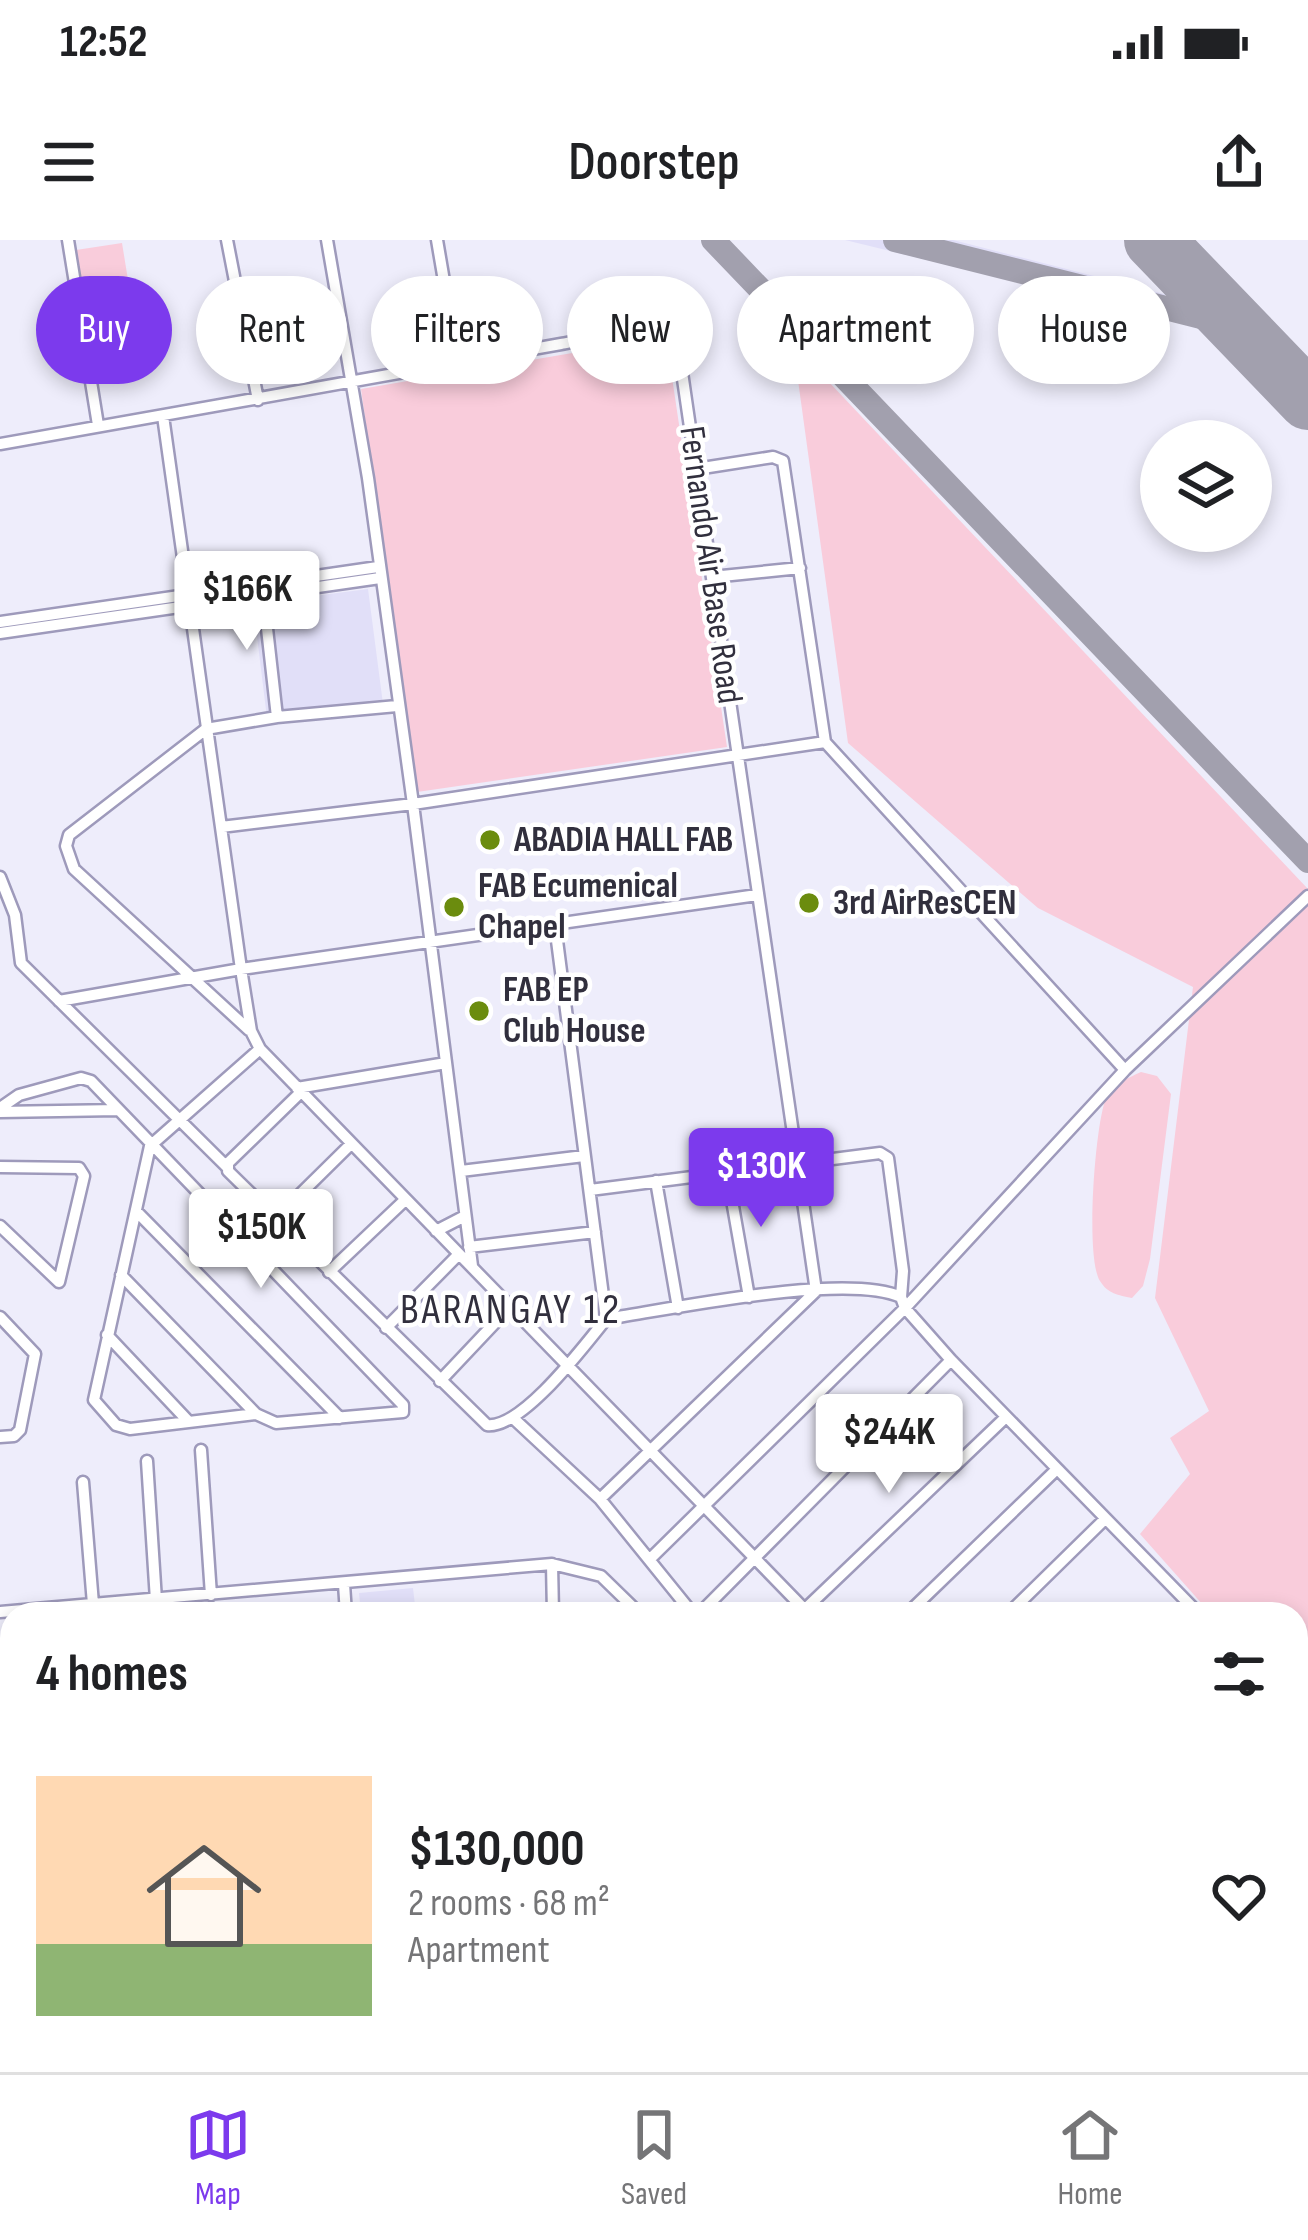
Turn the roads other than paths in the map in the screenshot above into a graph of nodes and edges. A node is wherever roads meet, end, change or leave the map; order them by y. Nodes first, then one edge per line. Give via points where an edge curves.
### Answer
1 (68, 240) edge
2 (227, 240) edge
3 (327, 240) edge
4 (437, 240) edge
5 (443, 276) edge
6 (543, 348) edge
7 (371, 379) edge
8 (352, 383) junction
9 (258, 400) junction
10 (163, 416) junction
11 (98, 425) junction
12 (0, 444) edge
13 (696, 469) junction
14 (800, 568) junction
15 (379, 573) junction
16 (712, 578) junction
17 (263, 589) junction
18 (190, 600) junction
19 (58, 619) junction
20 (0, 622) edge
21 (0, 634) edge
22 (398, 706) junction
23 (277, 717) junction
24 (206, 729) junction
25 (825, 742) junction
26 (738, 755) junction
27 (413, 803) junction
28 (221, 827) junction
29 (0, 877) edge
30 (757, 895) junction
31 (1308, 896) edge
32 (555, 926) junction
33 (431, 944) junction
34 (242, 969) junction
35 (194, 978) junction
36 (59, 1000) junction
37 (251, 1031) junction
38 (260, 1049) junction
39 (446, 1063) junction
40 (1125, 1070) junction
41 (299, 1090) junction
42 (0, 1110) edge
43 (118, 1110) junction
44 (178, 1120) junction
45 (351, 1144) junction
46 (150, 1146) junction
47 (584, 1156) junction
48 (798, 1163) junction
49 (0, 1167) edge
50 (227, 1167) junction
51 (461, 1171) junction
52 (727, 1172) junction
53 (656, 1181) junction
54 (590, 1190) junction
55 (404, 1201) junction
56 (136, 1211) junction
57 (465, 1216) junction
58 (276, 1218) junction
59 (0, 1226) edge
60 (436, 1231) junction
61 (595, 1232) junction
62 (464, 1251) junction
63 (328, 1272) junction
64 (121, 1275) junction
65 (816, 1291) junction
66 (748, 1297) junction
67 (903, 1302) junction
68 (678, 1308) junction
69 (508, 1309) junction
70 (0, 1317) edge
71 (606, 1319) junction
72 (386, 1328) junction
73 (107, 1335) junction
74 (951, 1360) junction
75 (567, 1366) junction
76 (440, 1381) junction
77 (256, 1414) junction
78 (1006, 1417) junction
79 (340, 1418) junction
80 (513, 1418) junction
81 (189, 1422) junction
82 (0, 1437) edge
83 (201, 1450) dead end
84 (652, 1450) junction
85 (147, 1461) dead end
86 (1057, 1469) junction
87 (83, 1482) dead end
88 (600, 1499) junction
89 (705, 1504) junction
90 (1105, 1520) junction
91 (754, 1556) junction
92 (651, 1558) junction
93 (552, 1564) junction
94 (344, 1584) junction
95 (211, 1595) junction
96 (183, 1598) junction
97 (156, 1600) junction
98 (93, 1602) edge
99 (124, 1602) edge
100 (182, 1602) edge
101 (184, 1602) edge
102 (345, 1602) edge
103 (553, 1602) edge
104 (628, 1602) edge
105 (686, 1602) edge
106 (708, 1602) edge
107 (794, 1602) edge
108 (815, 1602) edge
109 (919, 1602) edge
110 (1020, 1602) edge
111 (1186, 1602) edge

1 - 11 street
2 - 9 street
3 - 8 street
4 - 5 street
6 - 13 street, Fernando Air Base Road via 671,332
7 - 8 street, Fernando Air Base Road
8 - 9 street, Fernando Air Base Road
8 - 15 street
9 - 10 street, Fernando Air Base Road
10 - 11 street, Fernando Air Base Road
10 - 18 street
11 - 12 street, Fernando Air Base Road
13 - 14 street via 783,461
13 - 16 street, Fernando Air Base Road
14 - 16 street
14 - 25 street
15 - 17 street
15 - 22 street
16 - 26 street, Fernando Air Base Road
17 - 18 street
17 - 23 street
18 - 19 street
18 - 24 street
19 - 20 street
19 - 21 street
22 - 23 street
22 - 27 street
23 - 24 street
24 - 28 street
24 - 35 street via 66,846 74,868
25 - 26 street
25 - 40 street
26 - 27 street, Fernando Air Base Road
26 - 30 street
27 - 28 street, Fernando Air Base Road
27 - 33 street
28 - 34 street
29 - 36 street via 21,963
30 - 32 street
30 - 48 street
31 - 40 street
32 - 33 street
32 - 47 street
33 - 34 street
33 - 39 street
34 - 35 street
34 - 37 street
35 - 36 street
35 - 37 street
36 - 44 street
37 - 38 street
38 - 41 street
38 - 44 street
39 - 41 street
39 - 51 street
40 - 67 street
41 - 45 street
41 - 50 street
42 - 43 street
42 - 43 street via 19,1095 81,1078
43 - 46 street
44 - 46 street
44 - 50 street
45 - 55 street
45 - 58 street
46 - 56 street
46 - 79 street via 404,1405 400,1414
47 - 51 street
47 - 54 street
48 - 52 street
48 - 65 street
48 - 67 street via 871,1151 888,1158
49 - 59 street via 79,1168 84,1176 58,1282
50 - 58 street
51 - 57 street
52 - 53 street
52 - 66 street
53 - 54 street
53 - 68 street
54 - 61 street
55 - 60 street
55 - 63 street
56 - 64 street
56 - 79 street
57 - 60 street
57 - 62 street
58 - 63 street
60 - 62 street
61 - 62 street
61 - 71 street
62 - 69 street
62 - 72 street
63 - 72 street
64 - 73 street
64 - 77 street
65 - 66 street
65 - 67 street via 883,1288
65 - 84 street
66 - 68 street
67 - 74 street
67 - 89 street
68 - 71 street
69 - 75 street
69 - 76 street
70 - 82 street via 30,1346 35,1363 20,1430
71 - 75 street
72 - 76 street
73 - 81 street
73 - 81 street via 94,1389 99,1409 130,1429
74 - 78 street
74 - 91 street
75 - 80 street
75 - 84 street
76 - 80 street via 487,1425
77 - 79 street via 276,1423
77 - 81 street
78 - 86 street
78 - 108 street
80 - 88 street
83 - 95 street
84 - 88 street
84 - 89 street
85 - 97 street
86 - 90 street
86 - 109 street
87 - 98 street
88 - 92 street
89 - 91 street
89 - 92 street
90 - 110 street
90 - 111 street
91 - 106 street
91 - 107 street
92 - 105 street
93 - 94 street
93 - 103 street
93 - 104 street via 601,1576
94 - 95 street
94 - 102 street
95 - 96 street
96 - 97 street
96 - 100 street
96 - 101 street
97 - 99 street

